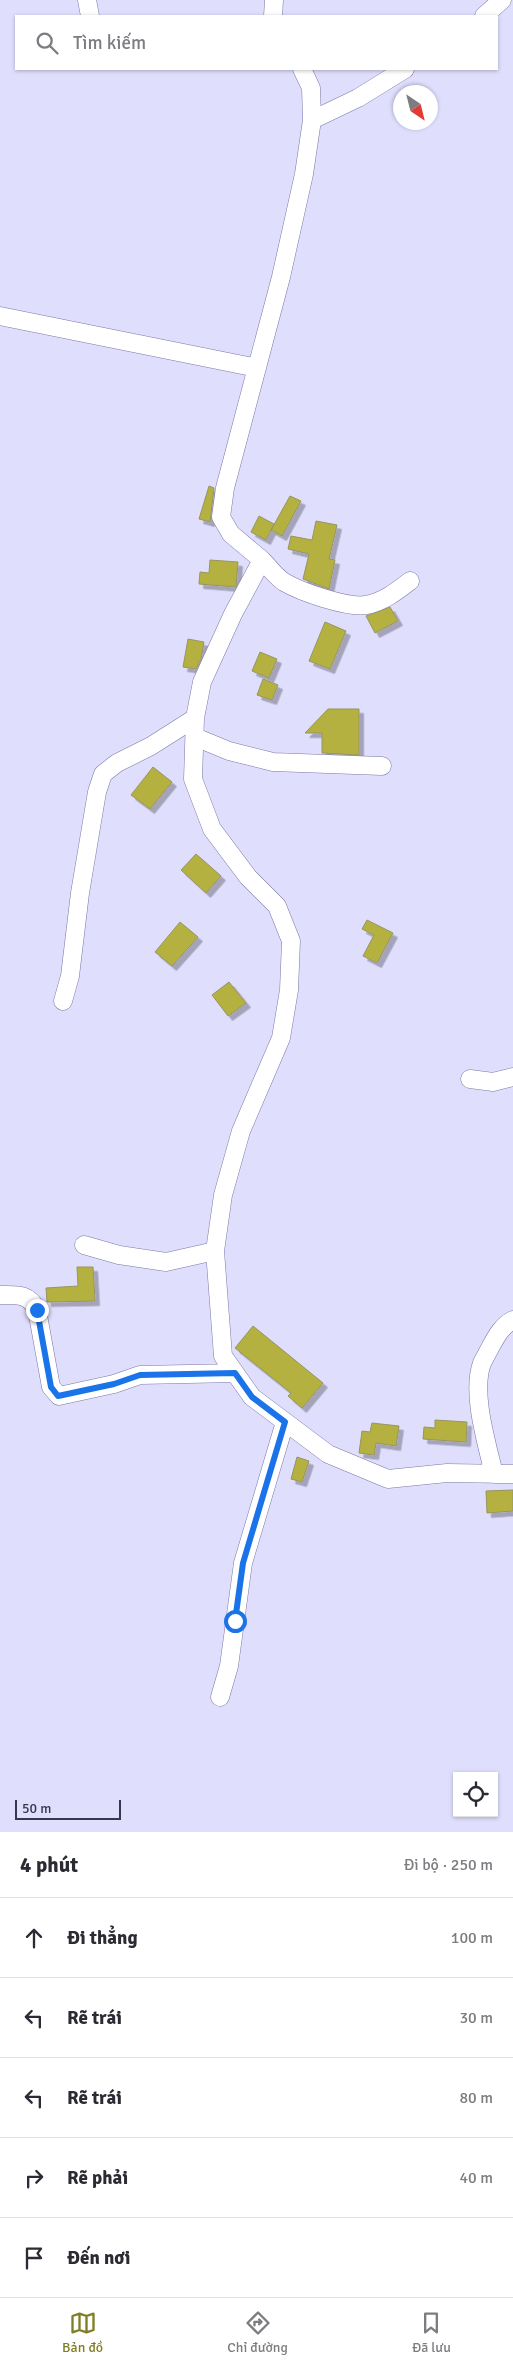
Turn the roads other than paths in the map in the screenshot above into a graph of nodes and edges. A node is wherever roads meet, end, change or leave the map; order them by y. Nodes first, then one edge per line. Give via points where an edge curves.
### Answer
1 (87, 0) edge
2 (274, 0) edge
3 (502, 0) edge
4 (90, 15) edge
5 (273, 15) edge
6 (485, 15) edge
7 (302, 70) edge
8 (402, 70) edge
9 (312, 120) junction
10 (0, 316) edge
11 (257, 368) junction
12 (262, 560) junction
13 (410, 581) dead end
14 (194, 718) junction
15 (195, 737) junction
16 (382, 766) dead end
17 (63, 1001) dead end
18 (513, 1077) edge
19 (470, 1079) dead end
20 (84, 1245) dead end
21 (215, 1251) junction
22 (0, 1295) edge
23 (513, 1320) edge
24 (235, 1373) junction
25 (285, 1422) junction
26 (494, 1474) junction
27 (513, 1474) edge
28 (220, 1697) dead end

1 - 4 street
2 - 5 street
3 - 6 street
7 - 9 street via 311,88
8 - 9 street via 358,98
9 - 11 street via 304,174
10 - 11 street
11 - 12 street via 224,488 221,517 230,534
12 - 13 street via 282,581 304,592 336,601 365,605 388,597
12 - 14 street via 202,682
14 - 15 street
14 - 17 street via 103,774 97,792 70,976
15 - 16 street via 229,751 273,762
15 - 21 street via 193,779 212,829 248,877 277,906 291,941 289,990 281,1038 241,1130 223,1196
18 - 19 street via 494,1082
20 - 21 street via 119,1255 166,1262
21 - 24 street via 223,1356
22 - 24 street via 25,1296 33,1302 51,1387 58,1396 140,1375
23 - 26 street via 497,1335 482,1364 482,1418
24 - 25 street via 252,1397
25 - 26 street via 328,1454 388,1479 447,1473
25 - 28 street via 243,1563 229,1666
26 - 27 street

